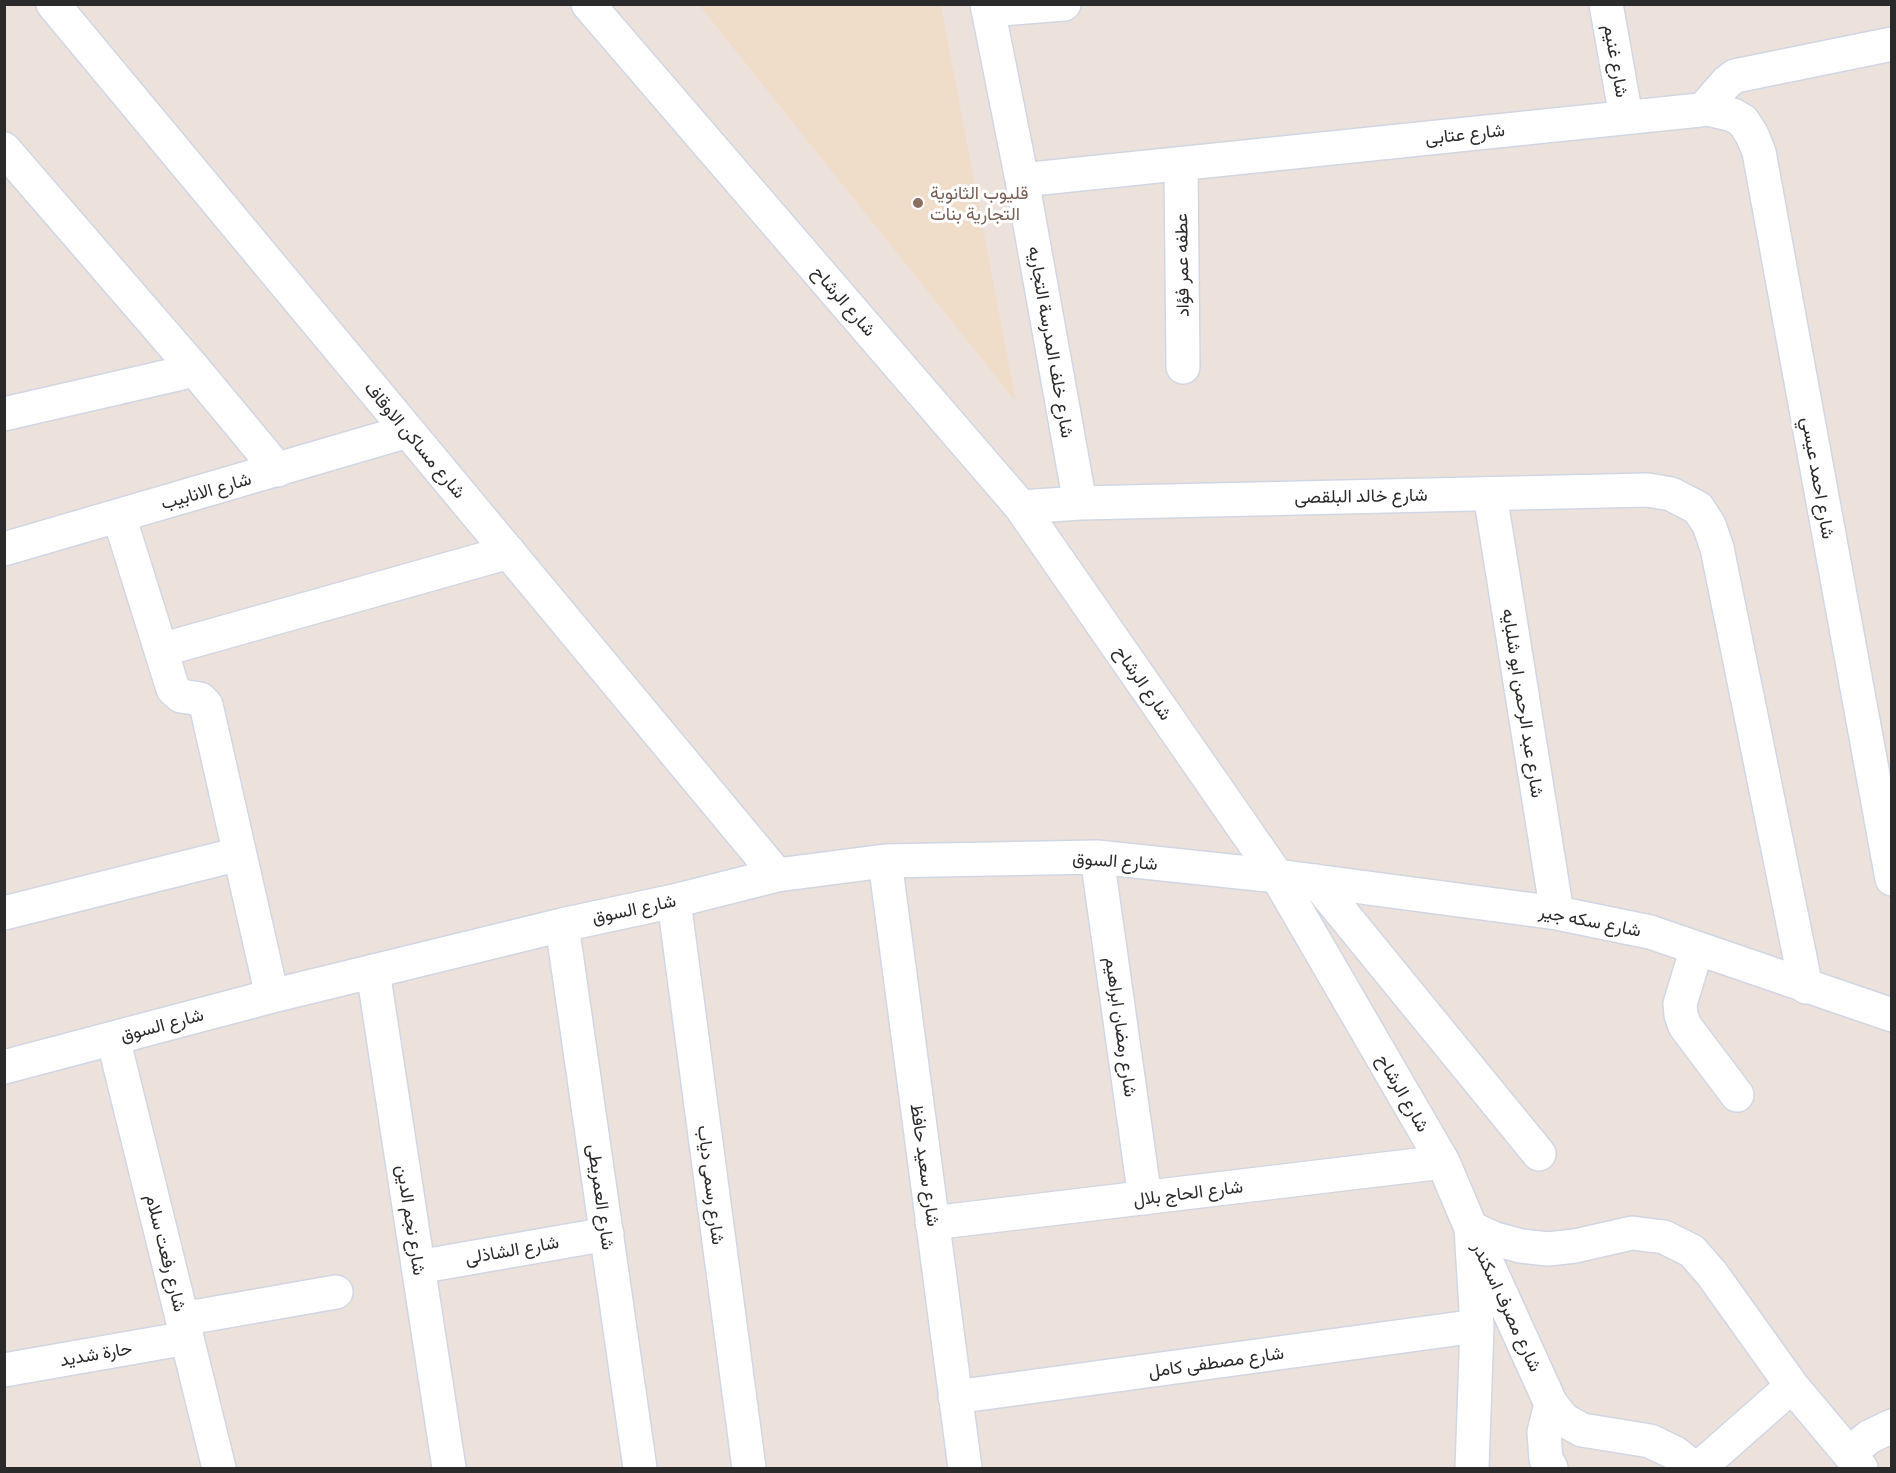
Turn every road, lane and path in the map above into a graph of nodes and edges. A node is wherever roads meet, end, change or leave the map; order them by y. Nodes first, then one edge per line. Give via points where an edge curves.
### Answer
1 (53, 4) edge
2 (588, 4) edge
3 (1064, 4) edge
4 (1606, 4) edge
5 (987, 7) edge
6 (1892, 44) edge
7 (1703, 108) junction
8 (1626, 117) junction
9 (4, 149) edge
10 (1181, 164) junction
11 (1022, 180) junction
12 (1183, 367) dead end
13 (195, 370) junction
14 (4, 414) edge
15 (408, 431) junction
16 (278, 470) junction
17 (1490, 494) junction
18 (1080, 502) junction
19 (1021, 507) junction
20 (119, 516) junction
21 (4, 549) edge
22 (509, 552) junction
23 (161, 650) junction
24 (240, 854) junction
25 (1097, 857) junction
26 (885, 861) junction
27 (777, 875) junction
28 (1277, 876) junction
29 (1892, 879) edge
30 (1316, 881) junction
31 (674, 901) junction
32 (1557, 912) junction
33 (4, 913) edge
34 (562, 925) junction
35 (1697, 948) junction
36 (373, 971) junction
37 (1806, 987) junction
38 (272, 996) junction
39 (1892, 1015) edge
40 (113, 1038) junction
41 (4, 1067) edge
42 (1737, 1095) dead end
43 (1539, 1154) dead end
44 (1443, 1162) junction
45 (1145, 1198) junction
46 (932, 1223) junction
47 (1471, 1228) junction
48 (607, 1234) junction
49 (418, 1267) junction
50 (336, 1292) dead end
51 (1477, 1326) junction
52 (184, 1328) junction
53 (4, 1370) edge
54 (1792, 1386) junction
55 (955, 1397) junction
56 (1551, 1404) junction
57 (1892, 1426) edge
58 (1855, 1461) edge
59 (219, 1468) edge
60 (449, 1468) edge
61 (640, 1468) edge
62 (749, 1468) edge
63 (965, 1468) edge
64 (1472, 1468) edge
65 (1551, 1468) edge
66 (1694, 1468) edge
67 (1699, 1468) edge

1 - 15 street, شارع مساكن الاوقاف
2 - 19 street, شارع الرشاح
3 - 5 street
4 - 8 street, شارع غنيم
5 - 11 street, شارع خلف المدرسة التجاريه
6 - 7 street via 1735,76
7 - 8 street, شارع عتابى
7 - 29 street, شارع احمد عيسي via 1743,121 1759,152
8 - 10 street, شارع عتابى
9 - 13 street
10 - 11 street, شارع عتابى
10 - 12 street, عطفه عمر فؤاد
11 - 18 street, شارع خلف المدرسة التجاريه
13 - 14 street
13 - 16 street
15 - 16 street, شارع الانابيب
15 - 22 street, شارع مساكن الاوقاف
16 - 20 street, شارع الانابيب
17 - 18 street, شارع خالد البلقصى
17 - 32 street, شارع عبد الرحمن ابو شلبايه
17 - 37 street, شارع خالد البلقصى via 1648,490 1671,494 1698,508 1709,525 1717,548
18 - 19 street, شارع خالد البلقصى
19 - 28 street, شارع الرشاح
20 - 21 street, شارع الانابيب
20 - 23 street
22 - 23 street
22 - 27 street, شارع مساكن الاوقاف
23 - 24 street via 173,688 181,696 200,699 206,705
24 - 33 street
24 - 38 street
25 - 26 street, شارع السوق
25 - 28 street, شارع السوق
25 - 45 street, شارع رمضان ابراهيم
26 - 27 street, شارع السوق
26 - 46 street, شارع سعيد حافظ
27 - 31 street, شارع السوق
28 - 30 street, شارع سكه جير
28 - 44 street, شارع الرشاح
30 - 32 street, شارع سكه جير
30 - 43 street
31 - 34 street, شارع السوق
31 - 62 street, شارع رسمى دياب
32 - 35 street, شارع سكه جير via 1650,932
34 - 36 street, شارع السوق
34 - 48 street, شارع العمريطى
35 - 37 street, شارع سكه جير
35 - 42 street via 1680,1004 1681,1015 1684,1026
36 - 38 street, شارع السوق
36 - 49 street, شارع نجم الدين
37 - 39 street, شارع سكه جير
38 - 40 street, شارع السوق
40 - 41 street, شارع السوق
40 - 52 street, شارع رفعت سلام
44 - 45 street, شارع الحاج بلال
44 - 47 street, شارع الرشاح
45 - 46 street, شارع الحاج بلال
46 - 55 street, شارع سعيد حافظ
47 - 51 street, شارع الرشاح
47 - 54 street, شارع مصرف اسكندر via 1495,1239 1548,1249 1632,1233 1664,1237 1692,1251 1712,1274
47 - 56 street, شارع مصرف اسكندر
48 - 49 street, شارع الشاذلى
48 - 61 street, شارع العمريطى
49 - 60 street, شارع نجم الدين
50 - 52 street, حارة شديد
51 - 55 street, شارع مصطفى كامل
51 - 64 street, شارع الرشاح
52 - 53 street, حارة شديد
52 - 59 street, شارع رفعت سلام
54 - 58 street, شارع مصرف اسكندر
54 - 67 street
55 - 63 street, شارع سعيد حافظ
56 - 65 street via 1544,1432 1546,1459
56 - 66 street, شارع مصرف اسكندر via 1564,1420 1582,1430 1650,1441
57 - 58 street via 1869,1437

